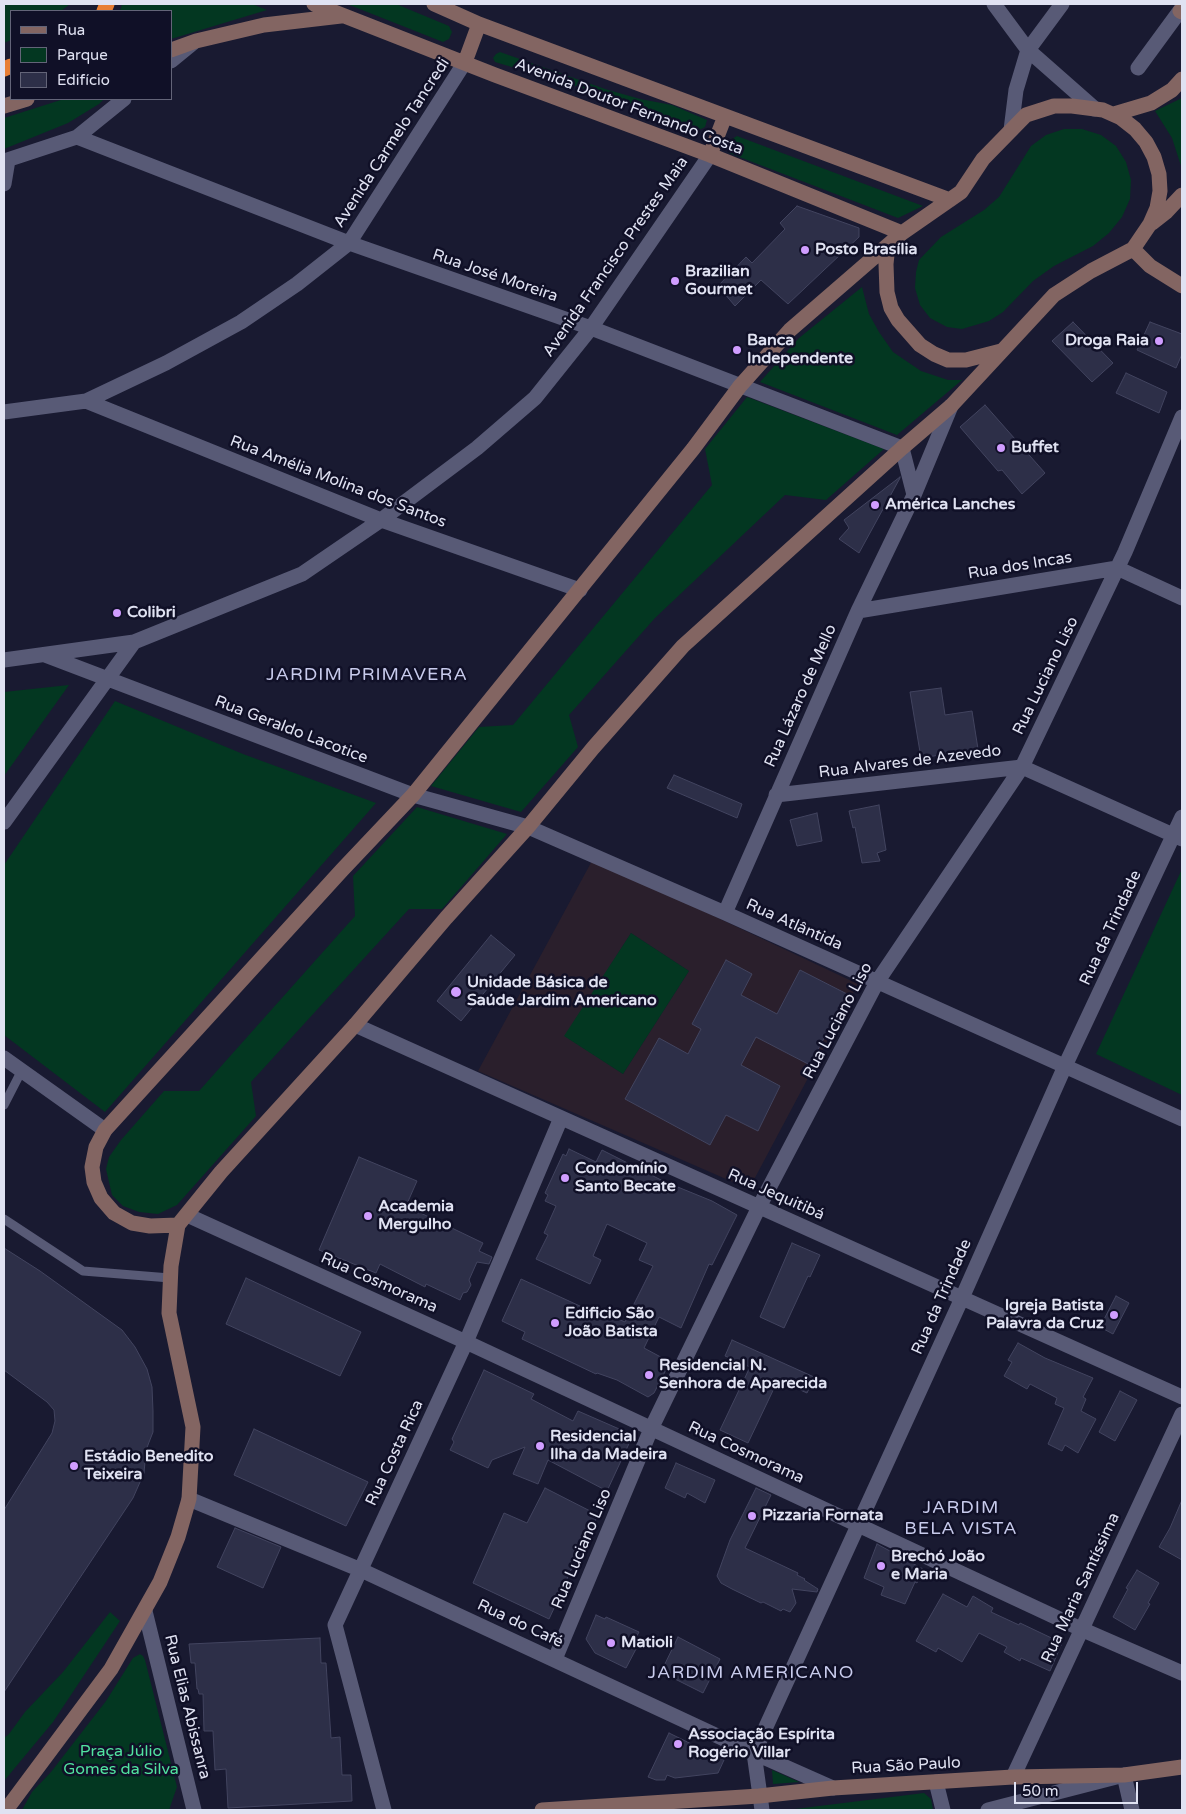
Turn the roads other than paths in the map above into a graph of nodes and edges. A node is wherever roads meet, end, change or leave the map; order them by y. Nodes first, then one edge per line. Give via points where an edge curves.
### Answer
1 (314, 4) edge
2 (434, 4) edge
3 (994, 4) edge
4 (1062, 4) edge
5 (1182, 10) edge
6 (342, 16) junction
7 (479, 24) junction
8 (196, 41) junction
9 (172, 50) edge
10 (1028, 50) junction
11 (172, 60) edge
12 (465, 62) junction
13 (1138, 68) dead end
14 (1182, 80) edge
15 (24, 100) edge
16 (123, 100) edge
17 (4, 106) edge
18 (1095, 109) junction
19 (1114, 114) junction
20 (725, 116) junction
21 (1011, 130) junction
22 (76, 137) junction
23 (710, 155) junction
24 (6, 161) edge
25 (4, 184) edge
26 (1182, 195) edge
27 (950, 200) junction
28 (1150, 224) junction
29 (902, 233) junction
30 (349, 243) junction
31 (888, 245) junction
32 (1133, 249) junction
33 (1182, 286) edge
34 (591, 328) junction
35 (1001, 351) junction
36 (740, 386) junction
37 (86, 401) junction
38 (951, 406) junction
39 (4, 412) edge
40 (1182, 417) edge
41 (902, 448) junction
42 (914, 495) junction
43 (381, 520) junction
44 (1117, 568) junction
45 (580, 590) junction
46 (1182, 598) edge
47 (858, 611) junction
48 (134, 642) junction
49 (45, 654) junction
50 (4, 660) edge
51 (108, 678) junction
52 (1022, 767) junction
53 (413, 795) junction
54 (776, 795) junction
55 (1182, 817) edge
56 (4, 822) edge
57 (528, 827) junction
58 (1178, 838) edge
59 (725, 913) junction
60 (877, 982) junction
61 (355, 1025) junction
62 (4, 1058) edge
63 (1065, 1066) junction
64 (22, 1070) junction
65 (4, 1104) edge
66 (561, 1118) junction
67 (1182, 1119) edge
68 (105, 1130) junction
69 (759, 1207) junction
70 (4, 1219) edge
71 (182, 1220) junction
72 (170, 1278) junction
73 (962, 1298) junction
74 (466, 1342) junction
75 (1182, 1397) edge
76 (1182, 1414) edge
77 (651, 1429) junction
78 (189, 1498) junction
79 (858, 1523) junction
80 (361, 1570) junction
81 (145, 1611) junction
82 (1081, 1629) junction
83 (555, 1659) junction
84 (1182, 1673) edge
85 (754, 1753) junction
86 (1182, 1767) edge
87 (1124, 1775) junction
88 (1013, 1777) junction
89 (936, 1782) junction
90 (833, 1788) junction
91 (760, 1803) edge
92 (580, 1809) edge
93 (6, 1810) edge
94 (194, 1810) edge
95 (384, 1810) edge
96 (542, 1810) edge
97 (943, 1810) edge
98 (988, 1810) edge
99 (1132, 1810) edge

1 - 6 main road, Avenida Doutor Fernando Costa
2 - 7 main road, Avenida Doutor Fernando Costa
3 - 10 street
4 - 10 street
5 - 13 street
6 - 8 main road via 264,25
6 - 12 main road, Avenida Doutor Fernando Costa
7 - 12 main road
7 - 20 main road, Avenida Doutor Fernando Costa
8 - 9 main road
8 - 11 street
10 - 18 street
10 - 21 street via 1016,90
12 - 23 main road, Avenida Doutor Fernando Costa
12 - 30 street, Avenida Carmelo Tancredi
14 - 19 main road via 1152,103
15 - 17 main road
16 - 22 street
18 - 19 main road
18 - 21 main road via 1072,106 1044,109 1026,115
19 - 28 main road via 1135,129 1154,158 1160,191
20 - 23 main road
20 - 27 main road, Avenida Doutor Fernando Costa
21 - 27 main road
22 - 24 street
22 - 30 street, Rua José Moreira
23 - 29 main road, Avenida Doutor Fernando Costa
23 - 34 street, Avenida Francisco Prestes Maia
24 - 25 street
26 - 28 main road
27 - 29 main road
28 - 32 main road
29 - 31 main road
30 - 34 street, Rua José Moreira
30 - 37 street, Avenida Carmelo Tancredi via 241,322
31 - 35 main road via 886,264 890,308 920,345 948,360 966,360
31 - 36 main road via 790,330
32 - 33 main road via 1150,266
32 - 35 main road via 1054,295
34 - 36 street, Rua José Moreira
34 - 43 street, Avenida Francisco Prestes Maia via 535,398 477,448
35 - 38 main road
36 - 41 street, Rua José Moreira
36 - 45 main road
37 - 39 street, Avenida Carmelo Tancredi
37 - 43 street, Rua Amélia Molina dos Santos
38 - 41 main road
38 - 42 street, Rua Lázaro de Mello
40 - 44 street, Rua Luciano Liso
41 - 42 street
41 - 57 main road via 683,646
42 - 47 street, Rua Lázaro de Mello
43 - 45 street, Rua Amélia Molina dos Santos
43 - 48 street, Avenida Francisco Prestes Maia via 302,574
44 - 46 street
44 - 47 street, Rua dos Incas
44 - 52 street, Rua Luciano Liso
45 - 53 main road
47 - 54 street, Rua Lázaro de Mello
48 - 49 street, Avenida Francisco Prestes Maia
48 - 51 street
49 - 50 street, Avenida Francisco Prestes Maia
49 - 51 street, Rua Geraldo Lacotice
51 - 53 street, Rua Geraldo Lacotice
51 - 56 street
52 - 54 street, Rua Alvares de Azevedo
52 - 58 street, Rua Alvares de Azevedo
52 - 60 street, Rua Luciano Liso
53 - 57 street, Rua Geraldo Lacotice
53 - 68 main road
54 - 59 street, Rua Lázaro de Mello
55 - 58 street, Rua da Trindade
57 - 59 street, Rua Atlântida
57 - 61 main road
58 - 63 street, Rua da Trindade
59 - 60 street, Rua Atlântida
60 - 63 street, Rua Atlântida
60 - 69 street, Rua Luciano Liso
61 - 66 street, Rua Jequitibá
61 - 71 main road via 221,1172
62 - 64 street
63 - 67 street, Rua Atlântida
63 - 73 street, Rua da Trindade
64 - 65 lane
64 - 68 street
66 - 69 street, Rua Jequitibá
66 - 74 street, Rua Costa Rica
68 - 71 main road via 96,1147 92,1167 101,1198 114,1213 132,1223 150,1226
69 - 73 street, Rua Jequitibá
69 - 77 street, Rua Luciano Liso
70 - 72 lane via 83,1271
71 - 72 main road
71 - 74 street, Rua Cosmorama
72 - 78 main road via 169,1313 192,1427
73 - 75 street, Rua Jequitibá
73 - 79 street, Rua da Trindade
74 - 77 street, Rua Cosmorama
74 - 80 street, Rua Costa Rica
76 - 82 street, Rua Maria Santíssima
77 - 79 street, Rua Cosmorama
77 - 83 street, Rua Luciano Liso
78 - 80 street, Rua do Café
78 - 81 main road via 160,1582
79 - 82 street, Rua Cosmorama
79 - 85 street, Rua da Trindade
80 - 83 street, Rua do Café
80 - 95 street, Rua Costa Rica via 335,1625
81 - 93 main road via 111,1669
81 - 94 street, Rua Elias Abissanra
82 - 84 street, Rua Cosmorama
82 - 88 street, Rua Maria Santíssima
83 - 85 street, Rua do Café
85 - 90 street, Rua do Café
85 - 91 street
86 - 87 main road, Rua São Paulo
87 - 88 main road, Rua São Paulo
87 - 98 street
87 - 99 street
88 - 89 main road, Rua São Paulo
89 - 90 main road, Rua São Paulo
89 - 97 street
90 - 91 main road, Rua São Paulo
91 - 92 main road, Rua São Paulo
92 - 96 main road, Rua São Paulo

